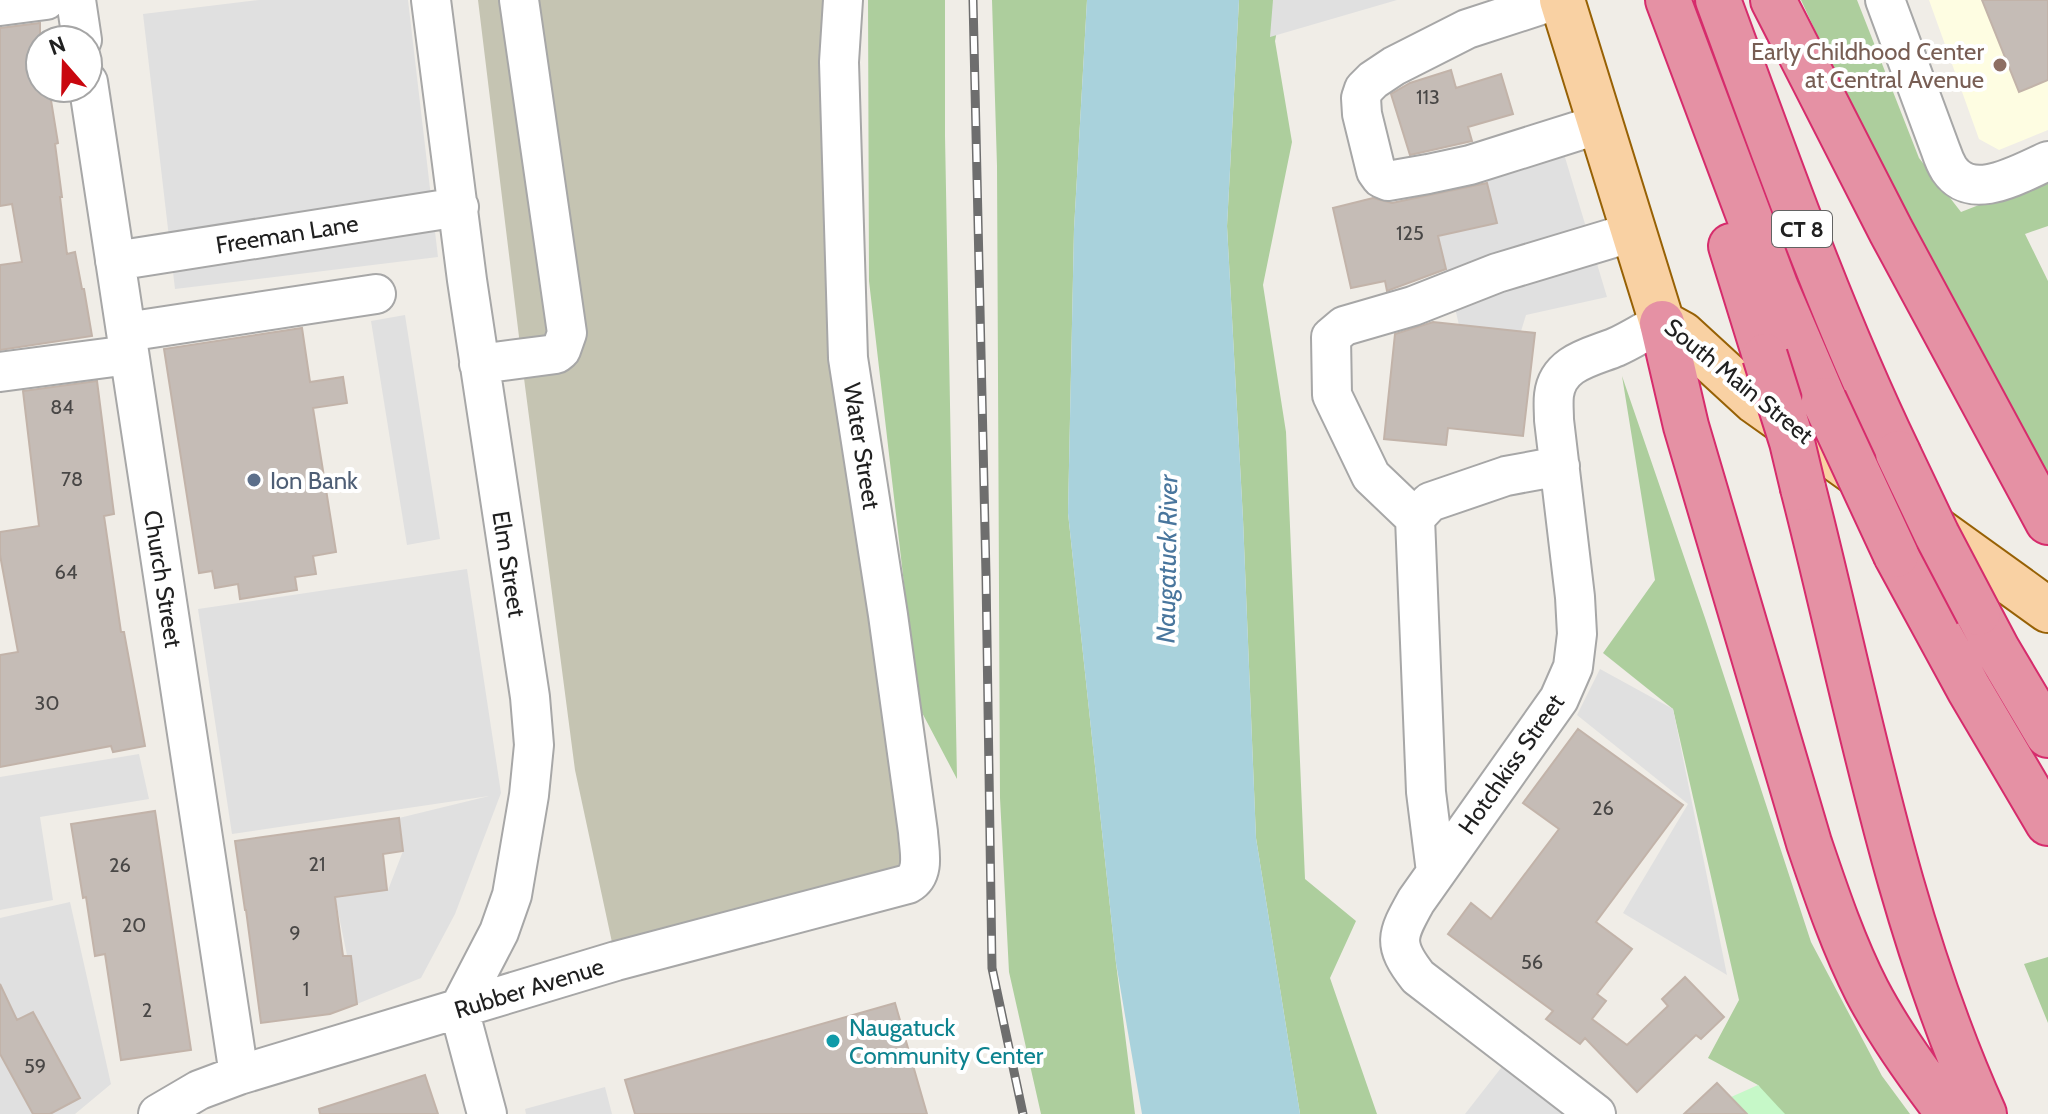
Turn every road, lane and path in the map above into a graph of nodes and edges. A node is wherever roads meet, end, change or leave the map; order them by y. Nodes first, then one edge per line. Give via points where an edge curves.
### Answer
1 (46, 0) edge
2 (76, 0) edge
3 (431, 0) edge
4 (519, 0) edge
5 (843, 0) edge
6 (1559, 0) edge
7 (1666, 0) edge
8 (1718, 0) edge
9 (1773, 0) edge
10 (1885, 0) edge
11 (0, 6) edge
12 (80, 24) edge
13 (91, 104) edge
14 (1600, 124) junction
15 (2048, 161) edge
16 (459, 207) junction
17 (1633, 232) junction
18 (115, 261) junction
19 (376, 294) dead end
20 (1662, 323) junction
21 (128, 344) junction
22 (479, 364) junction
23 (0, 372) edge
24 (1560, 466) junction
25 (1415, 518) junction
26 (2048, 522) edge
27 (2048, 610) edge
28 (2048, 735) edge
29 (2048, 823) edge
30 (1436, 872) junction
31 (908, 884) joint
32 (459, 1009) junction
33 (239, 1075) junction
34 (158, 1114) edge
35 (487, 1114) edge
36 (1596, 1114) edge
37 (1949, 1114) edge
38 (1984, 1114) edge

1 - 11 street
2 - 12 street
3 - 16 street, Elm Street
4 - 22 street via 567,333 556,354
5 - 31 street, Water Street via 839,62 848,358 918,832 918,875
6 - 14 main road, South Main Street
6 - 14 street via 1467,29 1373,80 1361,98 1376,171 1388,181 1428,174
7 - 29 highway, CT 8, bridge via 1824,400 1896,555
7 - 38 highway, bridge via 1713,186 1792,442 1909,912
8 - 28 highway, CT 8, bridge via 1804,234 1876,407 1937,535
9 - 26 highway
10 - 15 street via 1950,171 1970,185 1991,184
13 - 18 street, Church Street
14 - 17 main road, South Main Street
16 - 18 street, Freeman Lane
16 - 22 street, Elm Street
17 - 20 main road, South Main Street
17 - 25 street via 1344,326 1331,337 1332,395 1371,476
18 - 21 street, Church Street
19 - 21 street
20 - 24 street, Hotchkiss Street via 1588,356 1561,376 1553,395
20 - 27 main road, South Main Street via 1682,334 1755,401
20 - 37 highway via 1686,426 1828,900 1868,992
21 - 23 street
21 - 33 street, Church Street
22 - 32 street, Elm Street via 534,745 512,895
24 - 25 street via 1506,476 1430,502
24 - 30 street, Hotchkiss Street via 1575,597 1573,667 1559,699
25 - 30 street via 1426,792
30 - 36 street, Hotchkiss Street via 1404,922 1399,940 1406,961 1418,977
31 - 32 street, Rubber Avenue via 616,961
32 - 33 street, Rubber Avenue
32 - 35 street
33 - 34 street, Rubber Avenue

